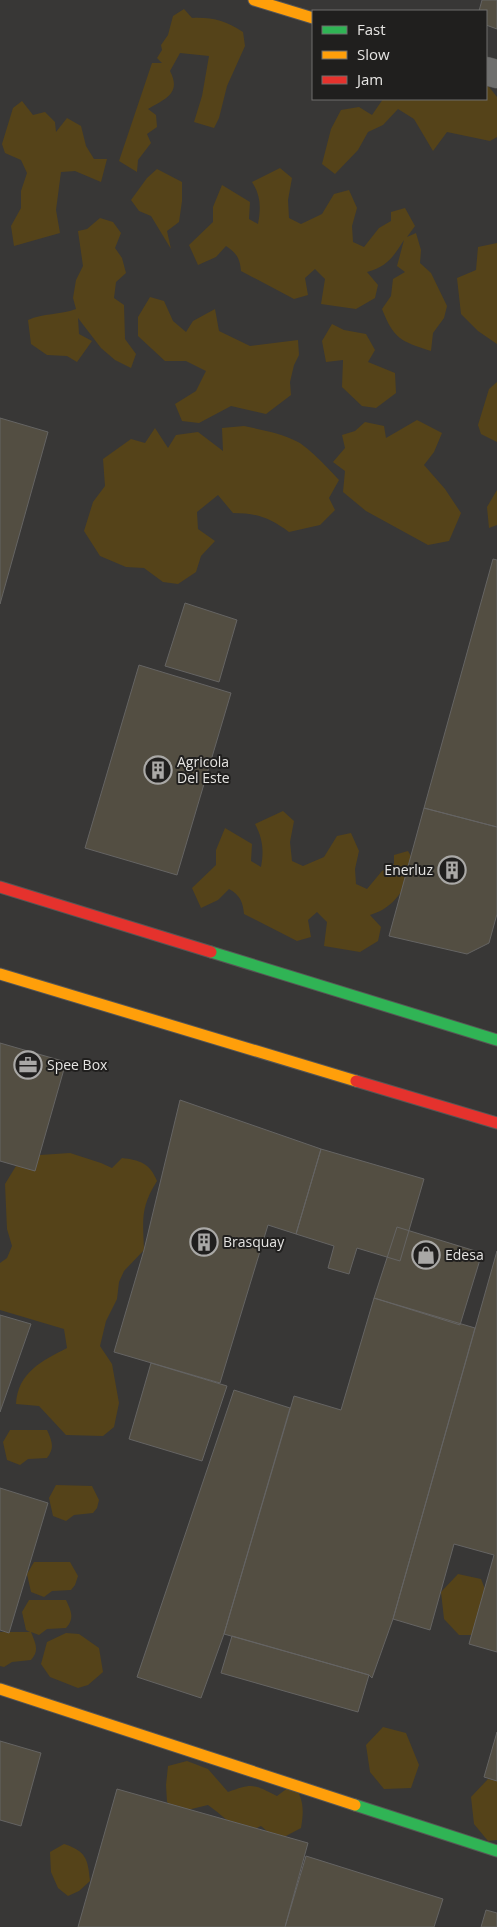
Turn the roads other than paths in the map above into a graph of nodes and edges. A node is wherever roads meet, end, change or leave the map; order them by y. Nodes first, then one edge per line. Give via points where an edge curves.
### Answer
1 (254, 0) edge
2 (312, 18) edge
3 (0, 887) edge
4 (0, 974) edge
5 (497, 1040) edge
6 (497, 1123) edge
7 (0, 1689) edge
8 (497, 1851) edge

1 - 2 main road
3 - 5 main road
4 - 6 main road
7 - 8 main road

